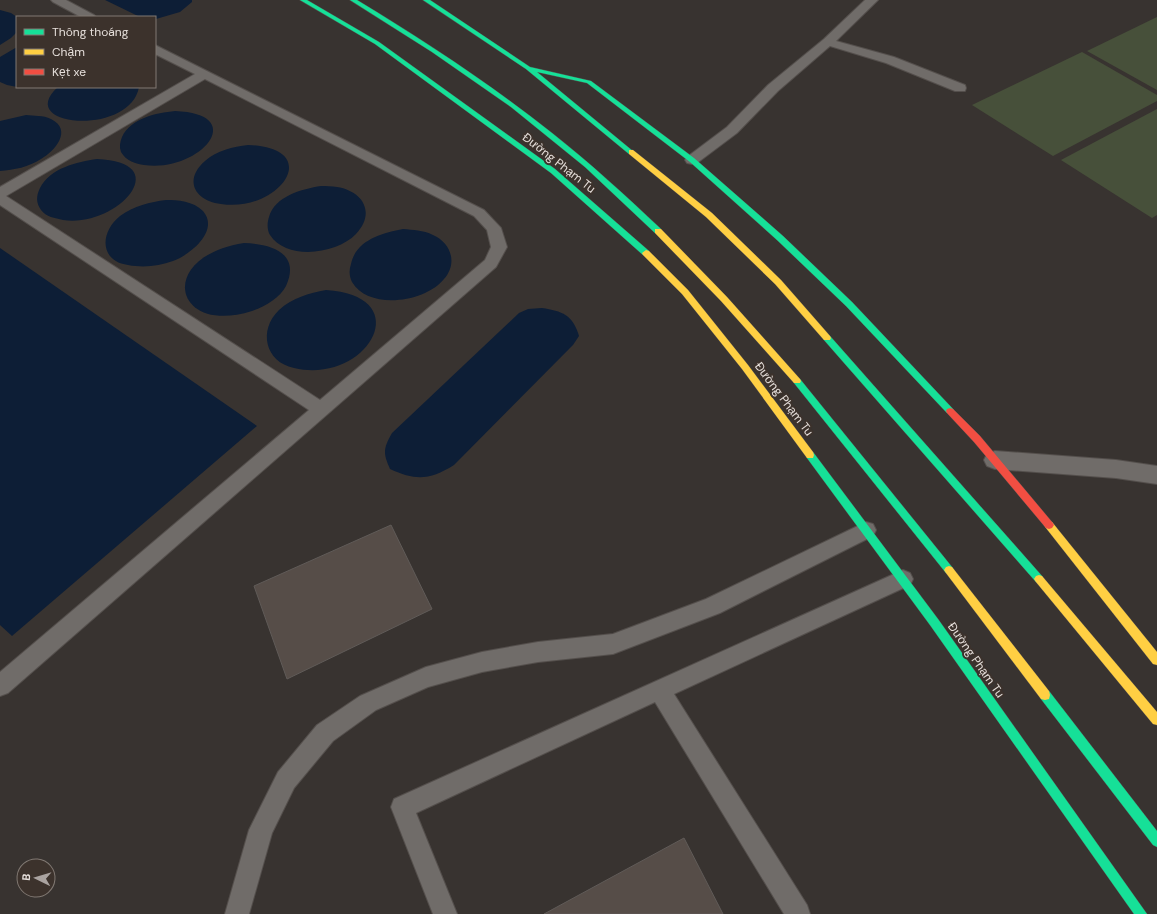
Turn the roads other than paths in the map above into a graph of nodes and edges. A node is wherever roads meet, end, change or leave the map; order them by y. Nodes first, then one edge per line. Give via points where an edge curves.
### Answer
1 (57, 0) edge
2 (303, 0) edge
3 (353, 0) edge
4 (426, 0) edge
5 (872, 0) edge
6 (88, 16) edge
7 (828, 42) junction
8 (156, 50) edge
9 (528, 68) junction
10 (205, 74) junction
11 (960, 88) dead end
12 (692, 160) junction
13 (0, 193) edge
14 (620, 194) junction
15 (0, 198) edge
16 (601, 203) junction
17 (321, 409) junction
18 (995, 460) junction
19 (1157, 475) edge
20 (866, 530) junction
21 (903, 580) junction
22 (1157, 660) edge
23 (0, 686) edge
24 (660, 690) junction
25 (1157, 720) edge
26 (1157, 841) edge
27 (237, 914) edge
28 (445, 914) edge
29 (798, 914) edge
30 (1141, 914) edge

1 - 6 lane
2 - 16 main road, Đường Phạm Tu via 377,43
3 - 14 main road, Đường Phạm Tu via 400,28 506,101 610,183
4 - 9 main road
5 - 7 lane
7 - 11 lane via 890,60
7 - 12 lane via 773,88 732,130
8 - 10 lane
9 - 12 main road via 589,82
9 - 25 main road via 709,215 778,282 1018,554
10 - 13 lane
10 - 17 lane via 457,201 479,213 494,228 499,247 491,263
12 - 18 main road via 849,304
14 - 16 main road
14 - 26 main road, Đường Phạm Tu via 700,272 785,366 853,447
15 - 17 lane
16 - 20 main road, Đường Phạm Tu via 635,242 685,292 745,367
17 - 23 lane
18 - 19 street
18 - 22 main road
20 - 21 main road, Đường Phạm Tu
20 - 27 lane via 713,606 614,644 538,652 482,662 426,677 368,703 325,733 286,780 262,830
21 - 24 lane
21 - 30 main road, Đường Phạm Tu
24 - 28 lane via 402,807
24 - 29 lane

